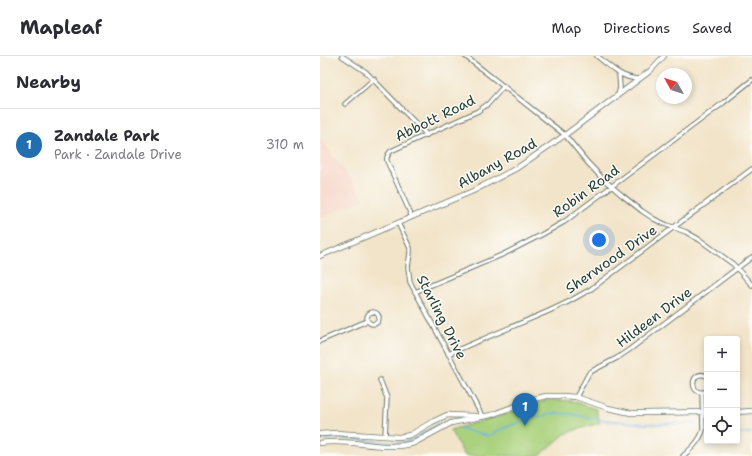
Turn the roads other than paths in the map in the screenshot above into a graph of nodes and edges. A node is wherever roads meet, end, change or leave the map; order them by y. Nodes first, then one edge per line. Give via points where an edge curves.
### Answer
1 (342, 56) edge
2 (465, 56) edge
3 (598, 56) edge
4 (664, 56) edge
5 (619, 74) junction
6 (374, 79) junction
7 (639, 79) junction
8 (752, 80) edge
9 (504, 86) junction
10 (618, 95) junction
11 (344, 104) dead end
12 (428, 135) junction
13 (565, 135) junction
14 (752, 169) edge
15 (611, 187) junction
16 (412, 217) junction
17 (398, 223) junction
18 (674, 228) junction
19 (320, 256) edge
20 (752, 257) edge
21 (737, 268) junction
22 (752, 285) edge
23 (415, 292) junction
24 (367, 321) dead end
25 (320, 342) edge
26 (448, 354) junction
27 (704, 374) edge
28 (380, 380) dead end
29 (702, 392) joint
30 (576, 397) junction
31 (704, 408) edge
32 (752, 411) edge
33 (704, 412) edge
34 (740, 412) edge
35 (482, 416) junction
36 (704, 421) edge
37 (320, 434) edge
38 (385, 436) junction
39 (320, 443) edge
40 (683, 456) edge

1 - 6 street
2 - 9 street
3 - 5 street
4 - 7 street, Albany Road
5 - 7 street
5 - 10 street
6 - 11 street
6 - 12 street
7 - 10 street, Albany Road
8 - 15 street, Robin Road
9 - 12 street, Abbott Road via 478,111
9 - 13 street
10 - 13 street, Albany Road
12 - 16 street, Abbott Road via 391,151 387,157
13 - 15 street
13 - 16 street, Albany Road via 498,178
14 - 18 street, Sherwood Drive
15 - 18 street via 648,215
15 - 23 street, Robin Road via 541,235 504,254
16 - 17 street, Albany Road
17 - 19 street, Albany Road
17 - 23 street, Starling Drive via 410,248 409,276
18 - 21 street via 700,240
18 - 26 street, Sherwood Drive via 579,297
20 - 21 street, Hildeen Drive
21 - 22 street
21 - 30 street, Hildeen Drive via 629,350 592,370
23 - 26 street, Starling Drive
24 - 25 street
26 - 35 street, Starling Drive
27 - 29 street via 695,377 693,386
28 - 38 street via 386,398
29 - 31 street
30 - 33 street via 631,413
30 - 35 street via 540,397
32 - 34 street
35 - 38 street via 447,415 406,436
35 - 39 street via 451,423 414,443 400,446
36 - 40 street via 702,435
37 - 38 street

